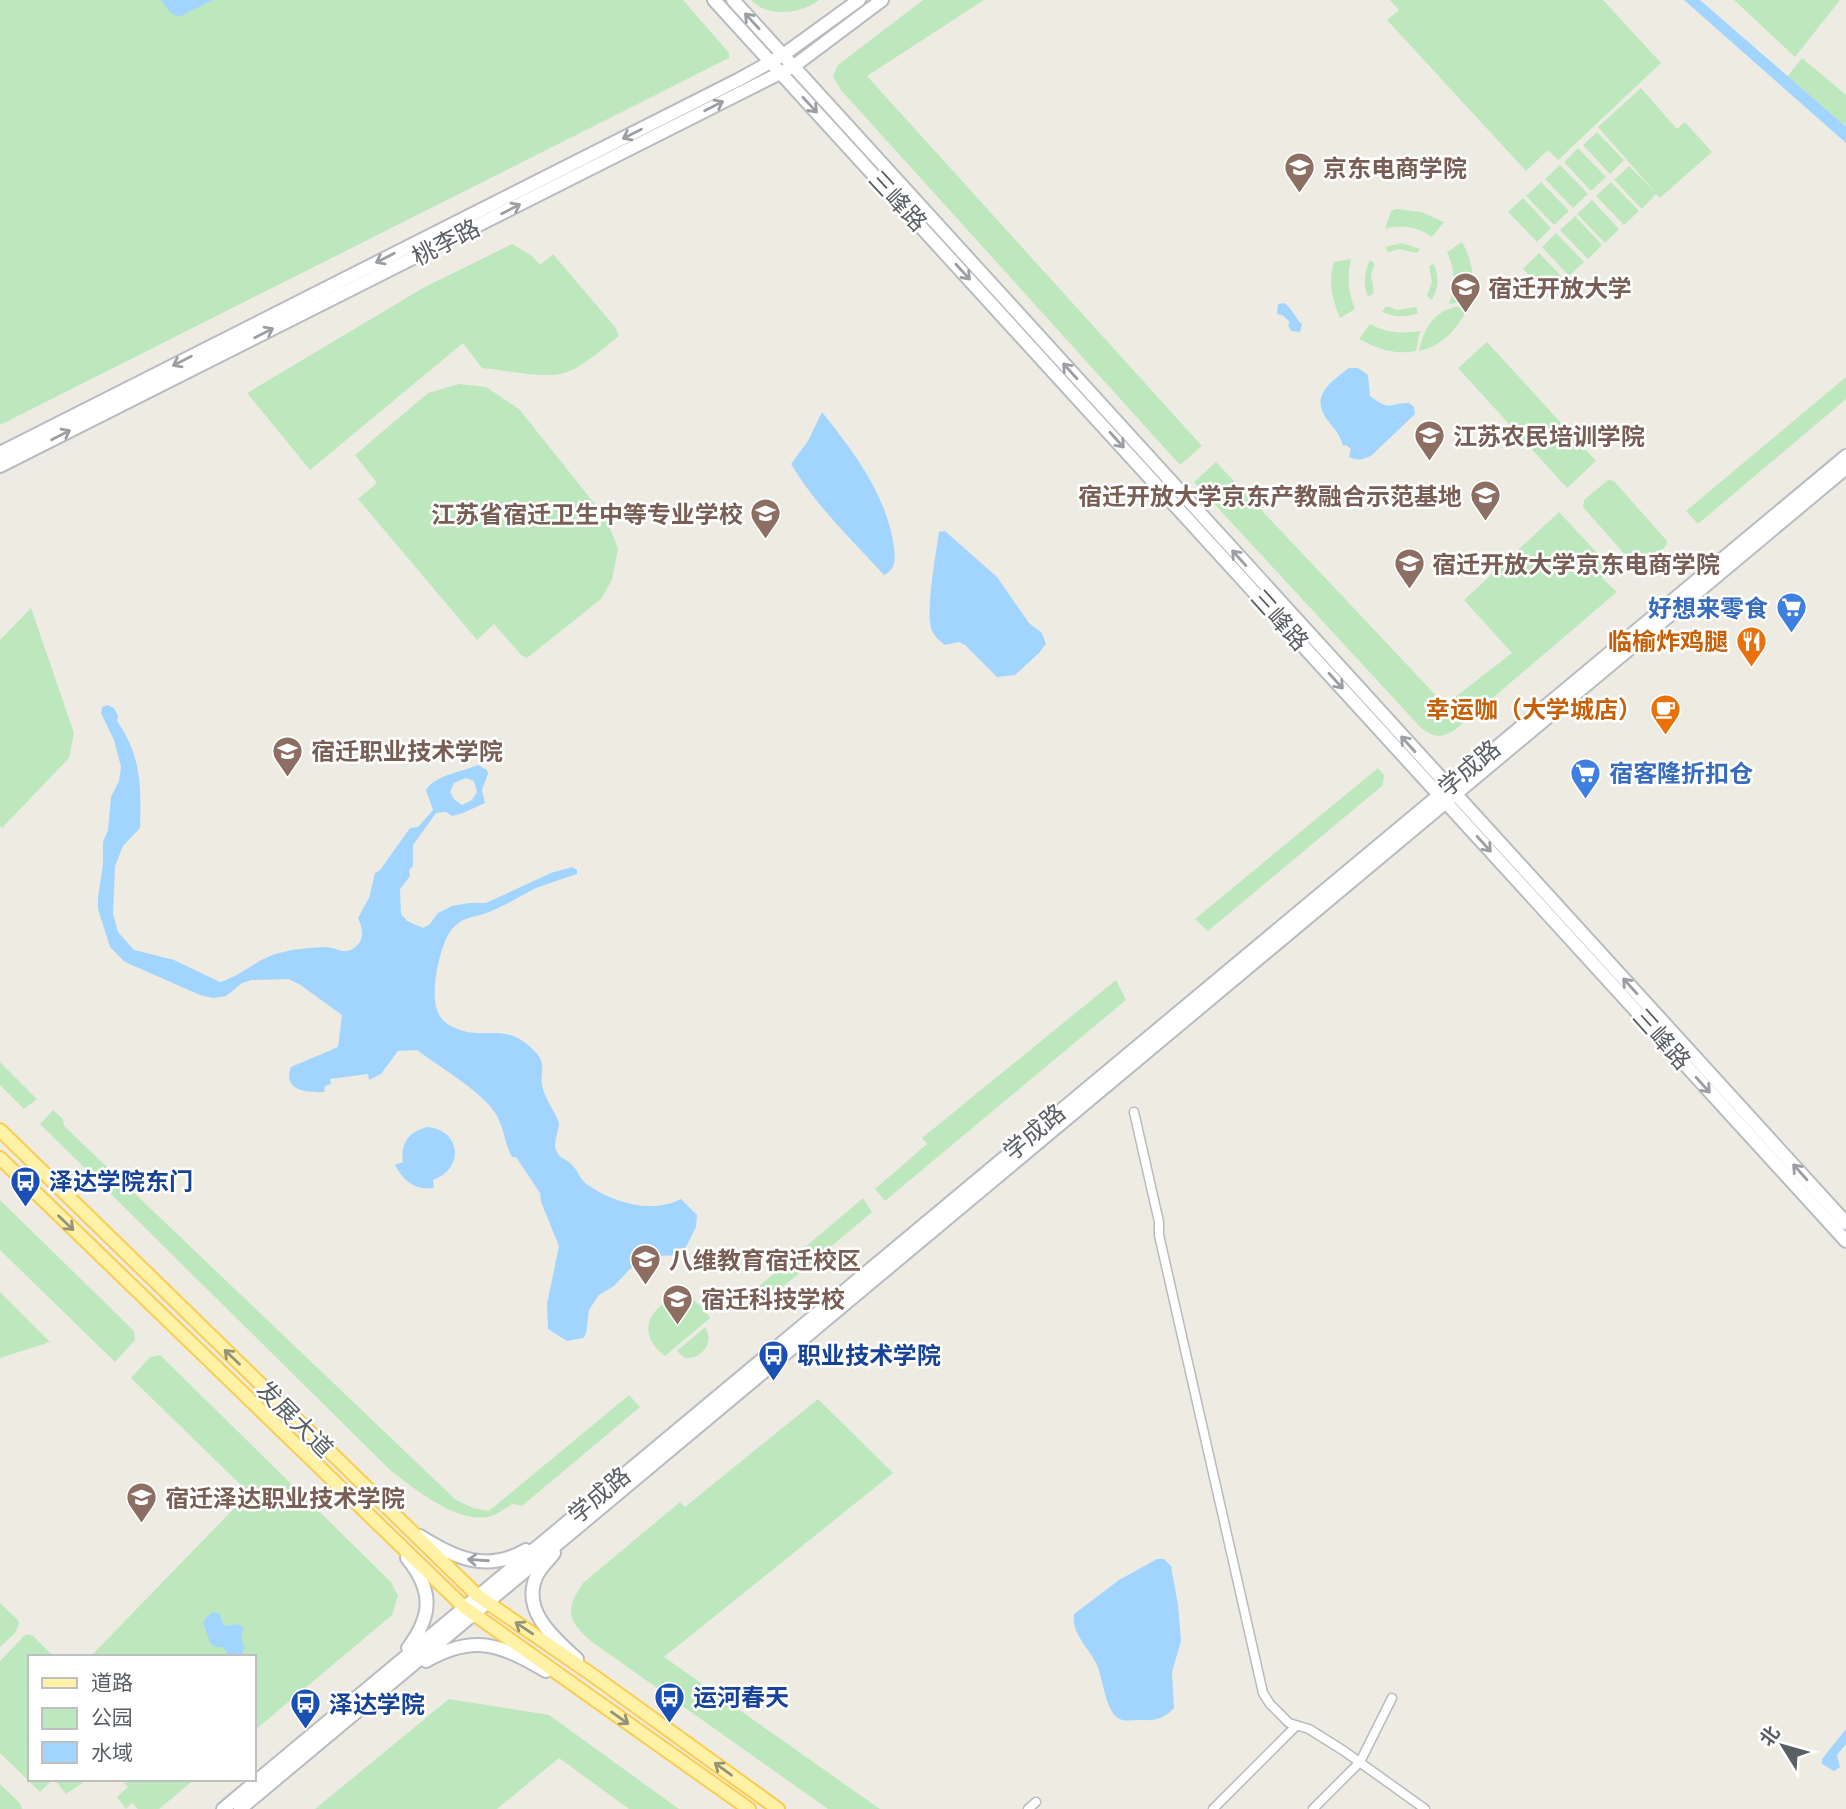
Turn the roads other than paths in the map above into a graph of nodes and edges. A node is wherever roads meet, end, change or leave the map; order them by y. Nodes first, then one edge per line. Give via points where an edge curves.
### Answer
1 (714, 0) edge
2 (733, 0) edge
3 (859, 0) edge
4 (882, 0) edge
5 (783, 55) junction
6 (771, 62) junction
7 (794, 66) junction
8 (781, 73) junction
9 (0, 453) edge
10 (1846, 456) edge
11 (0, 466) edge
12 (1846, 468) edge
13 (1447, 794) junction
14 (1134, 1112) dead end
15 (0, 1130) edge
16 (0, 1158) edge
17 (1846, 1223) edge
18 (1846, 1241) edge
19 (404, 1526) junction
20 (566, 1530) junction
21 (390, 1536) junction
22 (482, 1599) junction
23 (469, 1610) junction
24 (396, 1672) junction
25 (600, 1680) junction
26 (589, 1696) junction
27 (1392, 1698) dead end
28 (1296, 1726) junction
29 (1360, 1762) junction
30 (1036, 1801) dead end
31 (223, 1809) edge
32 (240, 1809) edge
33 (749, 1809) edge
34 (778, 1809) edge
35 (1028, 1809) edge
36 (1213, 1809) edge
37 (1313, 1809) edge
38 (1426, 1809) edge

1 - 6 main road, 三峰路
5 -> 2 main road, 三峰路
3 - 5 main road, 桃李路
4 - 7 main road, 桃李路
5 - 6 main road, 桃李路
5 - 7 main road, 三峰路
6 - 8 main road, 三峰路
6 -> 9 main road, 桃李路
7 - 8 main road, 桃李路
13 -> 7 main road, 三峰路
11 -> 8 main road, 桃李路
8 -> 13 main road, 三峰路
10 - 13 main road, 学成路
12 - 13 main road, 学成路
17 -> 13 main road, 三峰路
13 -> 18 main road, 三峰路
13 - 20 main road, 学成路
14 - 28 street via 1259,1684 1270,1704
19 -> 15 main road, 发展大道
16 -> 21 main road, 发展大道
20 -> 19 main road via 523,1552 482,1561 447,1552
19 - 22 main road, 发展大道
20 - 22 main road, 学成路
20 - 25 main road via 537,1575 533,1604 557,1641
21 - 23 main road, 发展大道
21 - 24 main road via 416,1569 428,1605
22 - 23 main road, 学成路
25 -> 22 main road, 发展大道
23 - 24 main road, 学成路
23 - 26 main road, 发展大道
24 - 26 main road via 461,1646 494,1646
24 - 31 main road, 学成路
24 - 32 main road, 学成路
34 -> 25 main road, 发展大道
26 -> 33 main road, 发展大道
27 - 29 street
28 - 29 street via 1309,1729
28 - 36 street
29 - 37 street
29 - 38 street
30 - 35 street

